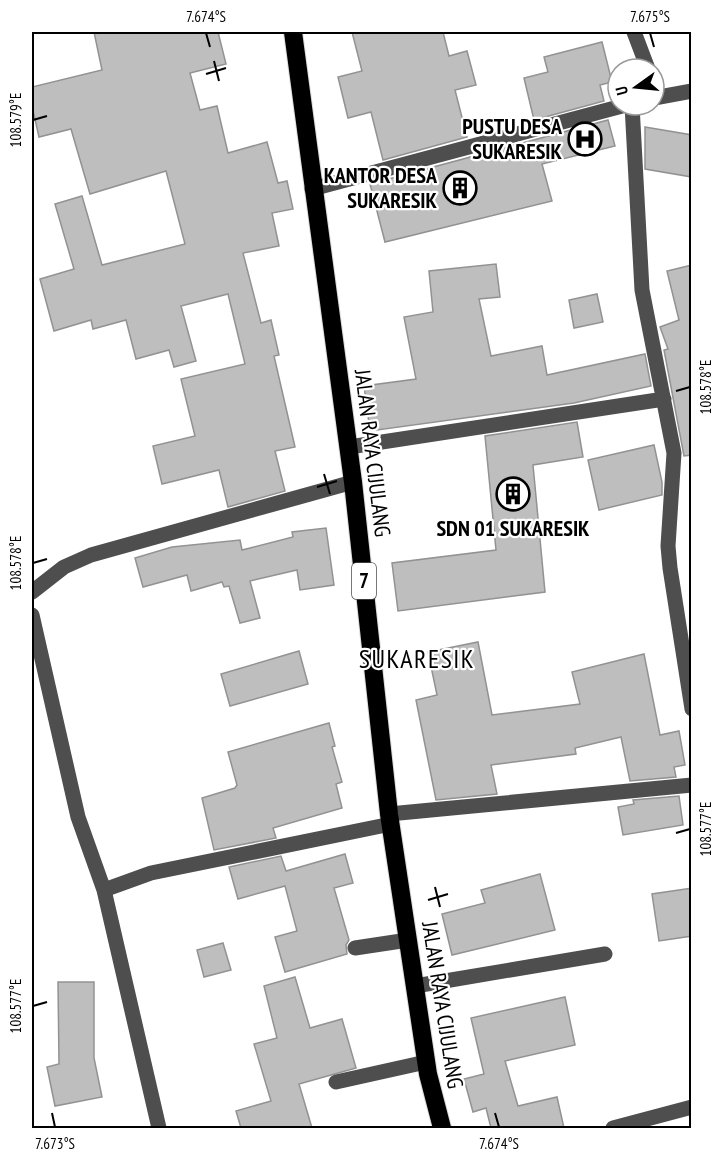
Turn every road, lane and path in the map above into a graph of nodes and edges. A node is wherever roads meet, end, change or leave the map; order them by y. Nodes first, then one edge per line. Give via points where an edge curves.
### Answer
1 (293, 32) edge
2 (634, 32) edge
3 (643, 57) edge
4 (692, 91) edge
5 (666, 93) edge
6 (606, 111) edge
7 (633, 117) edge
8 (312, 189) junction
9 (664, 399) junction
10 (349, 447) junction
11 (353, 482) junction
12 (32, 592) edge
13 (32, 615) edge
14 (692, 708) edge
15 (692, 785) edge
16 (390, 819) junction
17 (104, 890) junction
18 (408, 940) junction
19 (355, 948) dead end
20 (605, 954) dead end
21 (415, 986) junction
22 (426, 1062) junction
23 (336, 1082) dead end
24 (692, 1107) edge
25 (159, 1128) edge
26 (442, 1128) edge
27 (613, 1128) edge

1 - 8 highway, JALAN RAYA CIJULANG / 7
2 - 3 street
4 - 5 street
6 - 8 street
7 - 9 street via 642,290
8 - 10 highway, JALAN RAYA CIJULANG / 7
9 - 10 street
9 - 14 street via 674,453 669,557
10 - 11 highway, JALAN RAYA CIJULANG / 7
11 - 12 street via 91,555 64,567
11 - 16 highway, JALAN RAYA CIJULANG / 7
13 - 17 street via 78,817
15 - 16 street
16 - 17 street via 151,873
16 - 18 highway, JALAN RAYA CIJULANG / 7
17 - 25 street
18 - 19 street
18 - 21 highway, JALAN RAYA CIJULANG / 7
20 - 21 street
21 - 22 highway, JALAN RAYA CIJULANG / 7
22 - 23 street
22 - 26 highway, JALAN RAYA CIJULANG / 7
24 - 27 street

